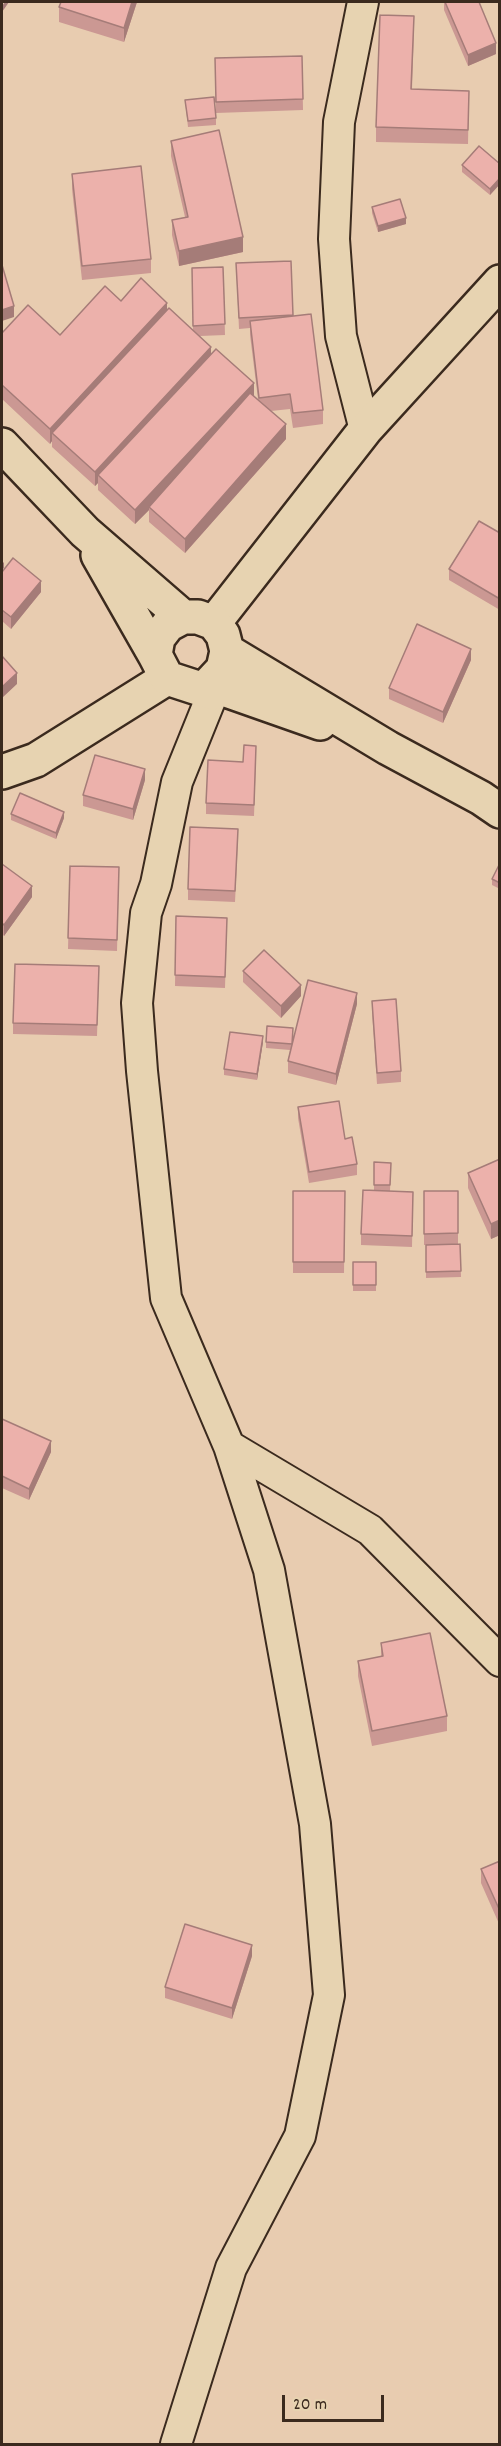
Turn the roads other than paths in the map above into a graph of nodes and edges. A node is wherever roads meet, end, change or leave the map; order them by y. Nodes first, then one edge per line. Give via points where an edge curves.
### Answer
1 (363, 2) edge
2 (500, 282) edge
3 (365, 430) junction
4 (2, 445) edge
5 (86, 532) junction
6 (183, 617) junction
7 (221, 637) junction
8 (161, 667) junction
9 (211, 688) junction
10 (388, 748) junction
11 (36, 760) junction
12 (2, 772) edge
13 (2, 788) edge
14 (500, 811) edge
15 (229, 1446) junction
16 (500, 1661) edge
17 (176, 2445) edge

1 - 3 street via 339,122 334,239 341,336
2 - 3 main road
3 - 7 main road
4 - 5 main road
5 - 6 main road
5 - 8 main road
6 - 7 main road via 198,617
6 - 8 main road via 168,625 158,638
7 - 9 main road via 223,669
7 - 10 main road
8 - 9 main road
8 - 11 main road
9 - 10 main road
9 - 15 street via 177,782 156,884 146,913 136,1003 166,1298
10 - 14 main road
11 - 12 main road
11 - 13 street
15 - 16 street via 370,1530
15 - 17 street via 269,1570 315,1824 329,1995 300,2136 231,2268

